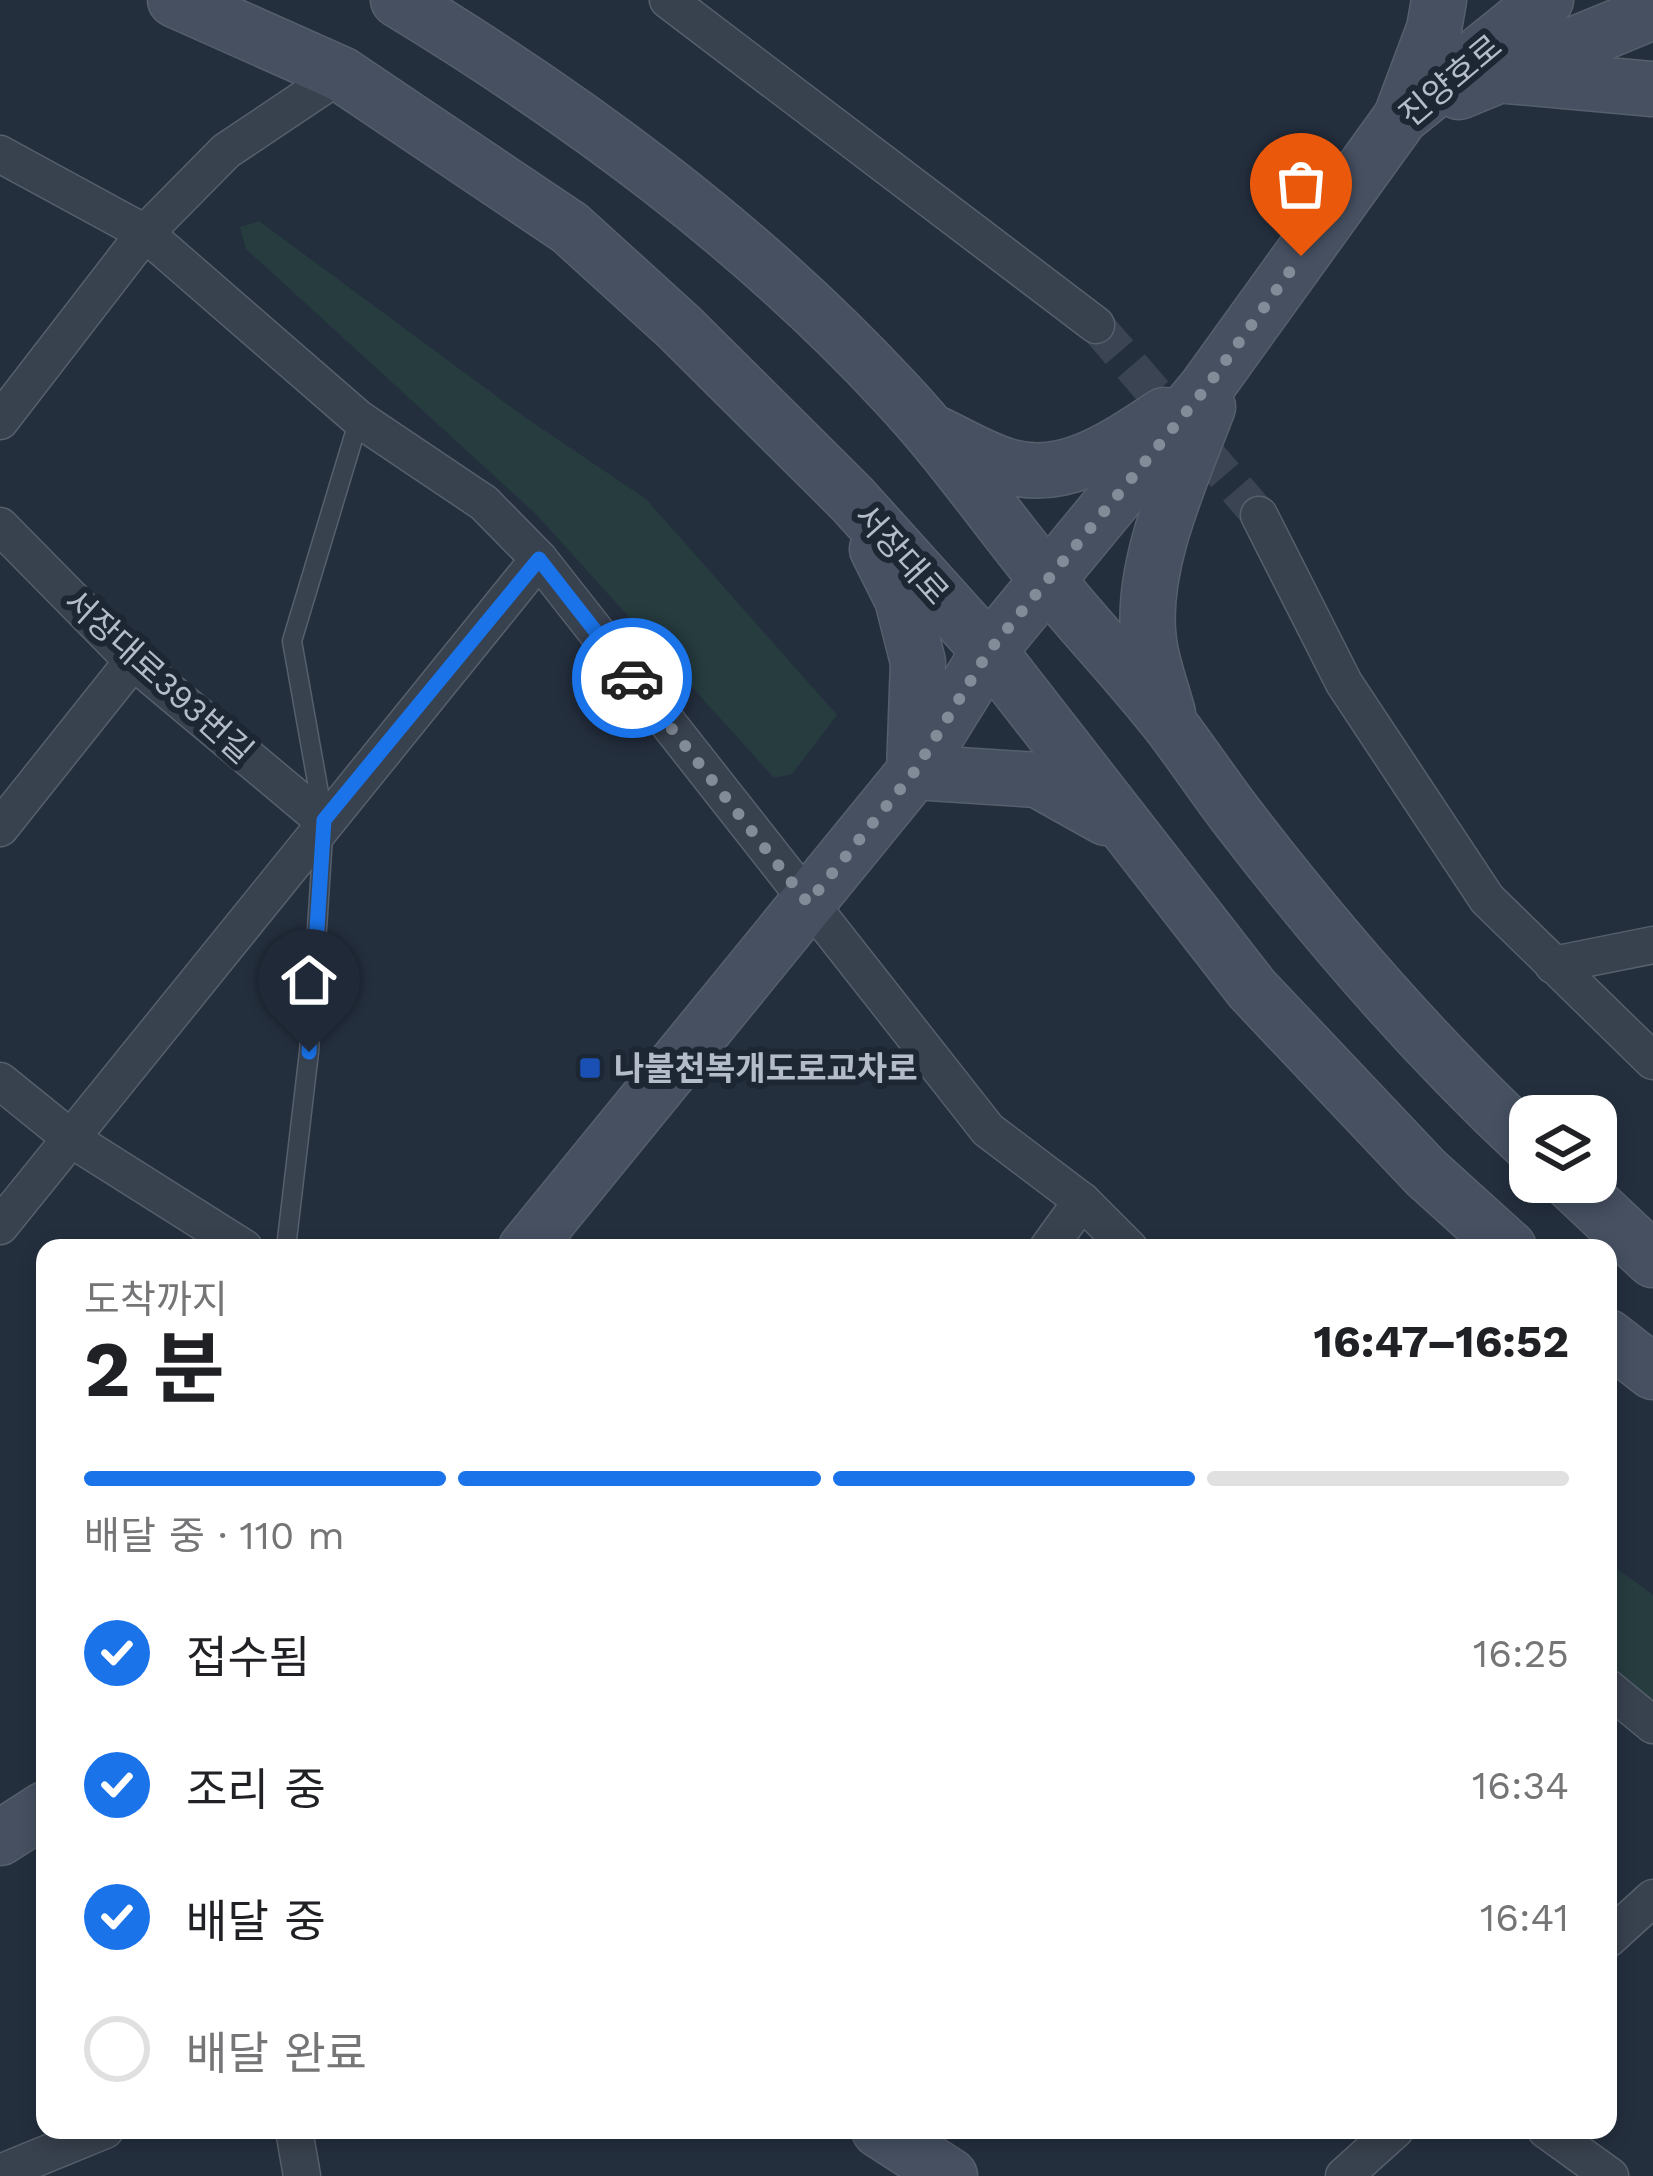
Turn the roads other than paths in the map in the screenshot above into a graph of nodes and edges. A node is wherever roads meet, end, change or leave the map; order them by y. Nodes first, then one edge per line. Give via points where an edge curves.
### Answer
1 (175, 0) edge
2 (398, 0) edge
3 (668, 0) edge
4 (1438, 0) edge
5 (1546, 0) edge
6 (1653, 12) edge
7 (340, 74) junction
8 (1500, 75) junction
9 (1653, 89) edge
10 (1401, 116) junction
11 (0, 154) edge
12 (145, 232) junction
13 (1096, 325) tunnel mouth
14 (1216, 374) junction
15 (359, 419) junction
16 (0, 421) edge
17 (927, 429) junction
18 (852, 499) junction
19 (1258, 515) tunnel mouth
20 (0, 526) edge
21 (539, 559) junction
22 (1047, 580) junction
23 (989, 651) junction
24 (133, 661) junction
25 (1171, 726) junction
26 (914, 772) junction
27 (324, 820) junction
28 (0, 828) edge
29 (1129, 831) junction
30 (808, 903) junction
31 (1653, 945) edge
32 (1553, 965) junction
33 (1653, 1061) edge
34 (0, 1081) edge
35 (1509, 1126) edge
36 (73, 1140) junction
37 (1082, 1201) junction
38 (1592, 1203) edge
39 (0, 1226) edge
40 (230, 1239) edge
41 (287, 1239) edge
42 (533, 1239) edge
43 (1055, 1239) edge
44 (1120, 1239) edge
45 (1499, 1239) edge
46 (1653, 1260) edge
47 (1617, 1344) edge
48 (1653, 1372) edge
49 (1617, 1695) edge
50 (1653, 1725) edge
51 (36, 1815) edge
52 (0, 1838) edge
53 (1653, 1898) edge
54 (1617, 1931) edge
55 (83, 2139) edge
56 (296, 2139) edge
57 (894, 2139) edge
58 (1385, 2139) edge
59 (1559, 2139) edge
60 (933, 2162) edge
61 (0, 2173) edge
62 (302, 2176) edge
63 (1344, 2176) edge
64 (1610, 2176) edge

1 - 7 street, 서장대로
2 - 17 street via 532,84 739,240
3 - 13 street
4 - 10 street
5 - 10 street, 진양호로
6 - 8 street
7 - 12 street via 226,151
7 - 18 street, 서장대로 via 570,228 750,392
8 - 9 street
8 - 10 street
10 - 14 street, 진양호로
11 - 12 street
12 - 15 street
12 - 16 street
14 - 17 street via 1102,456 1060,468 1010,467
14 - 22 street, 진양호로
14 - 25 street via 1154,563 1149,639
15 - 21 street via 484,503
15 - 27 lane via 292,641
17 - 22 street
18 - 23 street, 서장대로
18 - 26 street via 902,599 918,662
19 - 32 street via 1344,683 1486,899
20 - 24 street, 서장대로393번길
21 - 27 street
21 - 30 street
22 - 23 street, 진양호로
22 - 25 street
23 - 26 street, 진양호로
23 - 29 street, 서장대로
24 - 27 street, 서장대로393번길
24 - 28 street
25 - 35 street via 1324,925
26 - 29 street via 1038,780
26 - 30 street, 진양호로
27 - 36 street
27 - 41 lane
29 - 45 street, 서장대로 via 1252,989
30 - 37 street via 988,1130
30 - 42 street, 진양호로
31 - 32 street
32 - 33 street
34 - 36 street
36 - 39 street
36 - 40 street
37 - 43 street
37 - 44 street
38 - 46 street
47 - 48 street
49 - 50 street
51 - 52 street
53 - 54 street
55 - 61 street
56 - 62 street
57 - 60 street
58 - 63 street
59 - 64 street

